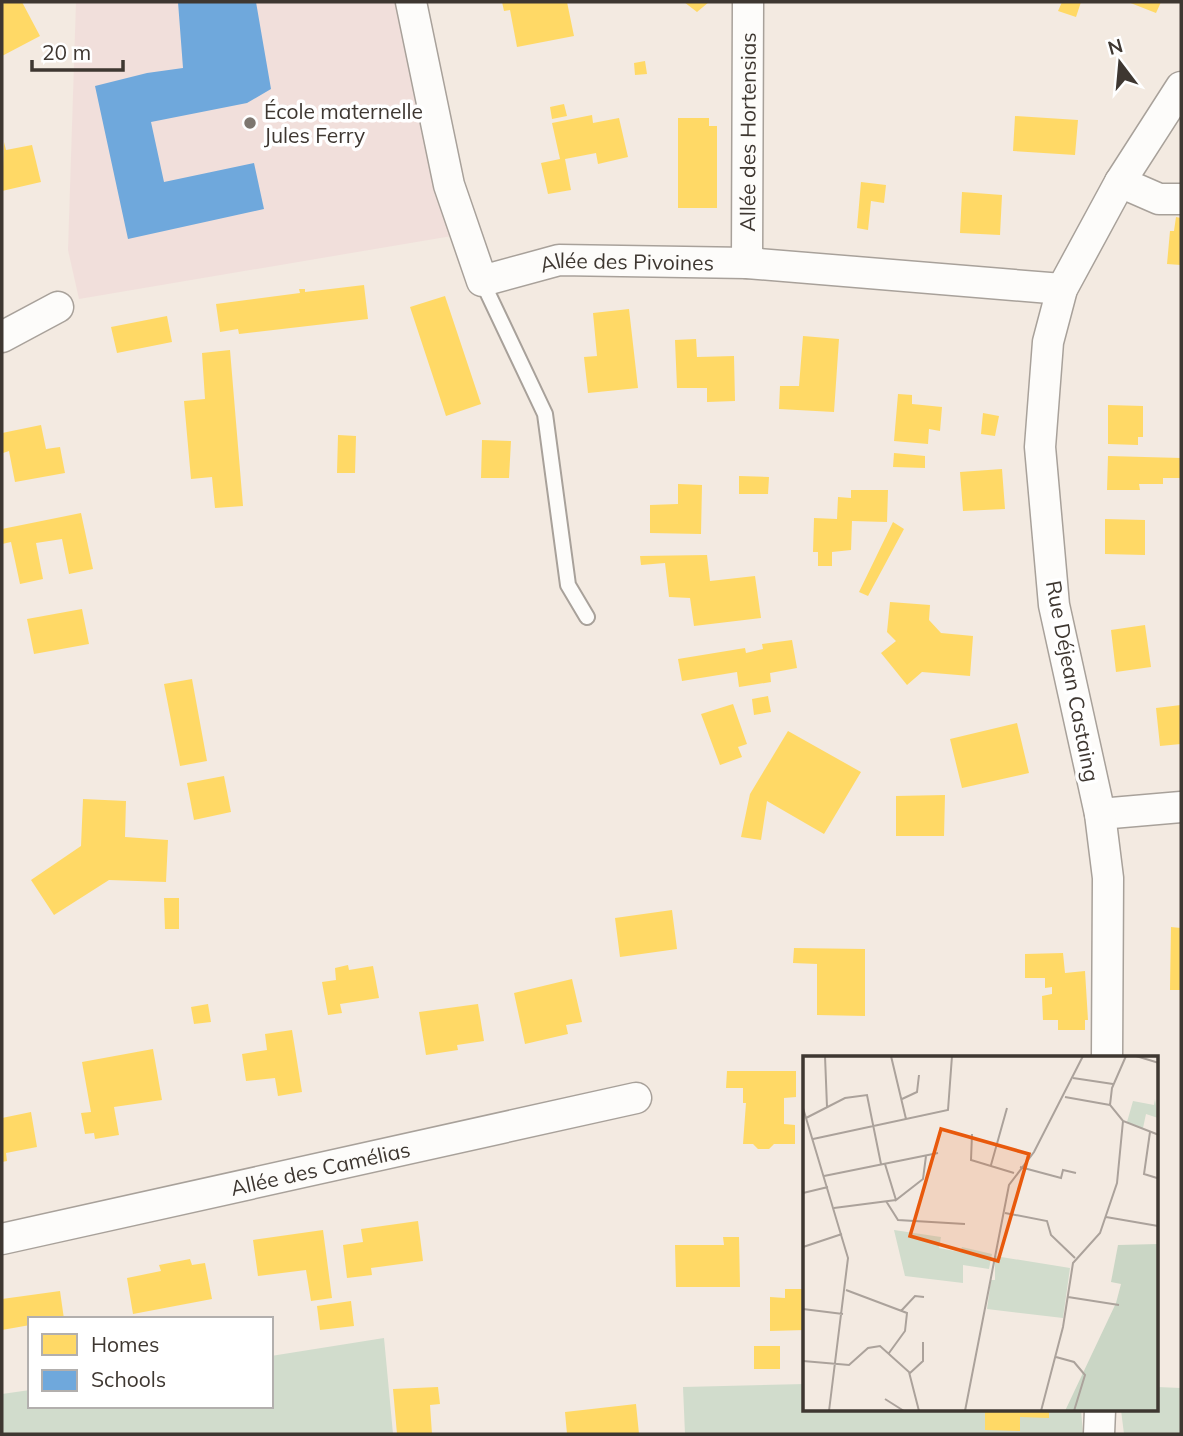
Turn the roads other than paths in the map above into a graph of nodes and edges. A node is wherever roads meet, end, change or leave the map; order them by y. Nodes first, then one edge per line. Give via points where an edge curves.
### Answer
1 (411, 2) edge
2 (748, 2) edge
3 (1181, 87) edge
4 (1120, 182) junction
5 (1181, 199) edge
6 (747, 263) junction
7 (482, 281) junction
8 (1062, 289) junction
9 (58, 307) dead end
10 (2, 337) edge
11 (587, 617) dead end
12 (1181, 807) edge
13 (1100, 814) junction
14 (1108, 1056) edge
15 (636, 1098) dead end
16 (2, 1239) edge
17 (1100, 1412) edge
18 (1099, 1434) edge

1 - 7 street via 449,184
2 - 6 street, Allée des Hortensias
3 - 4 street, Rue Déjean Castaing
4 - 5 street via 1159,199
4 - 8 street, Rue Déjean Castaing
6 - 7 street, Allée des Pivoines via 559,260
6 - 8 street, Allée des Pivoines
7 - 11 lane via 545,414 568,585
8 - 13 street, Rue Déjean Castaing via 1048,342 1040,447 1054,605
9 - 10 street
12 - 13 street
13 - 14 street, Rue Déjean Castaing via 1108,878
15 - 16 street, Allée des Camélias
17 - 18 street

